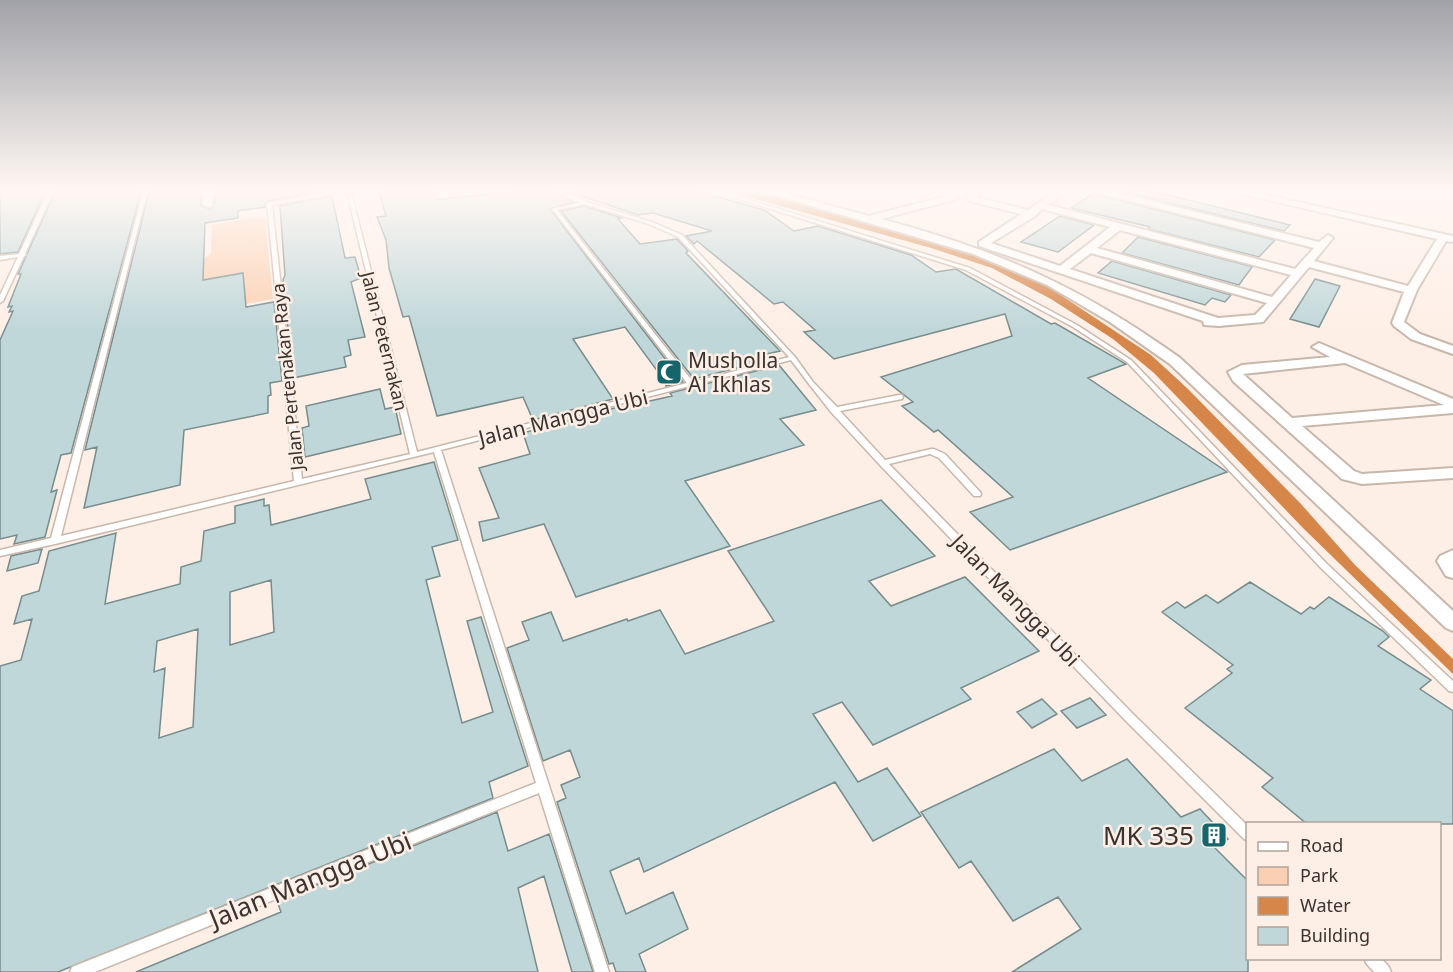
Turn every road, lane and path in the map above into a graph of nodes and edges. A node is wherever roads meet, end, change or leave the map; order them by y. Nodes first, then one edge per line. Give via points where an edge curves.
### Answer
1 (31, 237) edge
2 (133, 237) edge
3 (272, 237) edge
4 (360, 237) edge
5 (576, 237) edge
6 (681, 237) edge
7 (865, 237) edge
8 (929, 237) edge
9 (993, 237) edge
10 (1104, 237) edge
11 (1161, 237) edge
12 (1304, 237) edge
13 (1448, 238) edge
14 (1090, 249) junction
15 (23, 255) junction
16 (0, 258) edge
17 (1311, 260) junction
18 (1061, 271) junction
19 (1297, 273) junction
20 (1413, 286) junction
21 (4, 287) edge
22 (0, 301) edge
23 (1274, 301) junction
24 (1219, 322) junction
25 (1188, 323) dead end
26 (1319, 347) dead end
27 (1453, 350) edge
28 (792, 358) junction
29 (1346, 358) junction
30 (691, 384) junction
31 (899, 397) dead end
32 (1453, 406) edge
33 (834, 410) junction
34 (1288, 423) junction
35 (437, 449) junction
36 (414, 455) junction
37 (883, 463) junction
38 (1453, 473) edge
39 (298, 482) junction
40 (977, 494) dead end
41 (55, 540) junction
42 (0, 553) edge
43 (1453, 556) edge
44 (1453, 571) edge
45 (1453, 622) edge
46 (1453, 688) edge
47 (543, 786) junction
48 (1246, 833) edge
49 (1373, 960) edge
50 (77, 972) edge
51 (602, 972) edge
52 (1384, 972) edge

1 - 15 lane
2 - 41 lane
3 - 39 lane, Jalan Pertenakan Raya
4 - 36 lane, Jalan Peternakan
5 - 30 lane
6 - 28 lane, Jalan Mangga Ubi
7 - 46 lane via 968,269 1075,326 1129,361 1324,566
8 - 45 street via 1007,263 1062,288 1134,330 1175,362
9 - 18 street via 983,243
10 - 14 street
11 - 19 street
12 - 17 street via 1325,242
13 - 20 street
14 - 18 street
14 - 23 street
15 - 16 lane
15 - 21 lane
17 - 19 street
17 - 20 street
18 - 24 street
19 - 23 street
20 - 27 street via 1398,323 1416,336
21 - 22 lane
23 - 24 street via 1259,319
24 - 25 street
26 - 29 street
28 - 30 lane, Jalan Mangga Ubi
28 - 33 lane, Jalan Mangga Ubi
29 - 32 street
29 - 34 street via 1235,372
30 - 35 lane, Jalan Mangga Ubi
31 - 33 lane
32 - 34 street
33 - 37 lane, Jalan Mangga Ubi
34 - 38 street via 1353,477
35 - 36 lane, Jalan Mangga Ubi
35 - 47 lane
36 - 39 lane, Jalan Mangga Ubi
37 - 40 lane via 931,451 942,456
37 - 48 lane, Jalan Mangga Ubi
39 - 41 lane, Jalan Mangga Ubi
41 - 42 lane, Jalan Mangga Ubi
43 - 44 street via 1446,561
47 - 50 lane, Jalan Mangga Ubi
47 - 51 lane
49 - 52 lane

